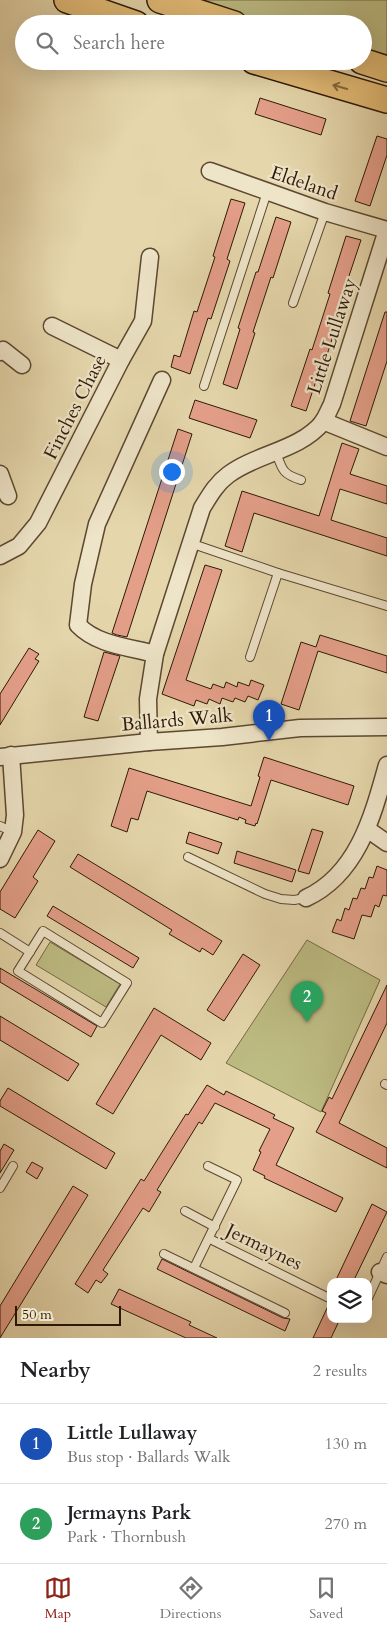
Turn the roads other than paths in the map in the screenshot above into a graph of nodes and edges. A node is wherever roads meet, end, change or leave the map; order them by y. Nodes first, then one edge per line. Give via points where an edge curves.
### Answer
1 (67, 0) edge
2 (160, 0) edge
3 (110, 15) edge
4 (206, 15) edge
5 (372, 64) edge
6 (387, 68) edge
7 (285, 70) edge
8 (387, 100) edge
9 (210, 171) dead end
10 (267, 192) junction
11 (325, 212) junction
12 (387, 230) edge
13 (150, 257) dead end
14 (293, 303) dead end
15 (52, 326) dead end
16 (0, 352) edge
17 (121, 360) junction
18 (22, 365) dead end
19 (162, 380) dead end
20 (204, 386) dead end
21 (323, 421) junction
22 (387, 447) edge
23 (276, 452) junction
24 (0, 474) edge
25 (301, 480) dead end
26 (8, 496) dead end
27 (190, 543) junction
28 (0, 556) edge
29 (278, 573) junction
30 (387, 606) edge
31 (154, 654) junction
32 (250, 657) dead end
33 (387, 727) edge
34 (149, 742) junction
35 (5, 756) edge
36 (387, 765) edge
37 (7, 829) edge
38 (367, 829) junction
39 (387, 843) edge
40 (188, 857) dead end
41 (0, 859) edge
42 (306, 898) joint
43 (0, 933) edge
44 (30, 952) junction
45 (13, 1166) dead end
46 (208, 1166) dead end
47 (0, 1188) edge
48 (185, 1211) dead end
49 (215, 1227) junction
50 (210, 1239) junction
51 (164, 1254) dead end
52 (194, 1268) junction
53 (385, 1268) edge
54 (372, 1292) edge
55 (327, 1297) edge
56 (285, 1313) dead end

1 - 3 main road
2 - 4 main road
5 - 6 main road
8 -> 7 main road
9 - 10 street, Eldeland
10 - 11 street, Eldeland
10 - 20 lane
11 - 12 street, Eldeland
11 - 14 lane
12 - 21 street, Little Lullaway via 332,404
13 - 17 street, Finches Chase via 143,321
15 - 17 street
16 - 18 street via 4,350
17 - 28 street, Finches Chase via 38,523 19,546
19 - 31 street via 97,524 83,584 78,625 98,640
21 - 22 street
21 - 23 street, Little Lullaway via 296,442
23 - 25 lane via 284,472
23 - 27 street, Little Lullaway via 230,473 214,487 202,508
24 - 26 street
27 - 29 lane
27 - 31 street, Little Lullaway
29 - 30 lane
29 - 32 lane
31 - 34 street, Little Lullaway via 148,699
33 - 34 street, Ballards Walk via 300,728
34 - 35 street, Ballards Walk
35 - 37 street via 14,791 15,815
36 - 38 street
37 - 41 street
38 - 39 street
38 - 42 street via 354,855 332,882
40 - 42 lane via 265,894 281,899
43 - 44 lane
44 - 44 lane via 18,971 102,1023 127,983 43,932
45 - 47 lane
46 - 49 lane, Jermaynes via 238,1180
48 - 49 lane, Jermaynes
49 - 50 lane, Jermaynes
50 - 52 lane, Jermaynes
50 - 55 lane, Jermaynes
51 - 52 lane
52 - 56 lane
53 - 54 lane

